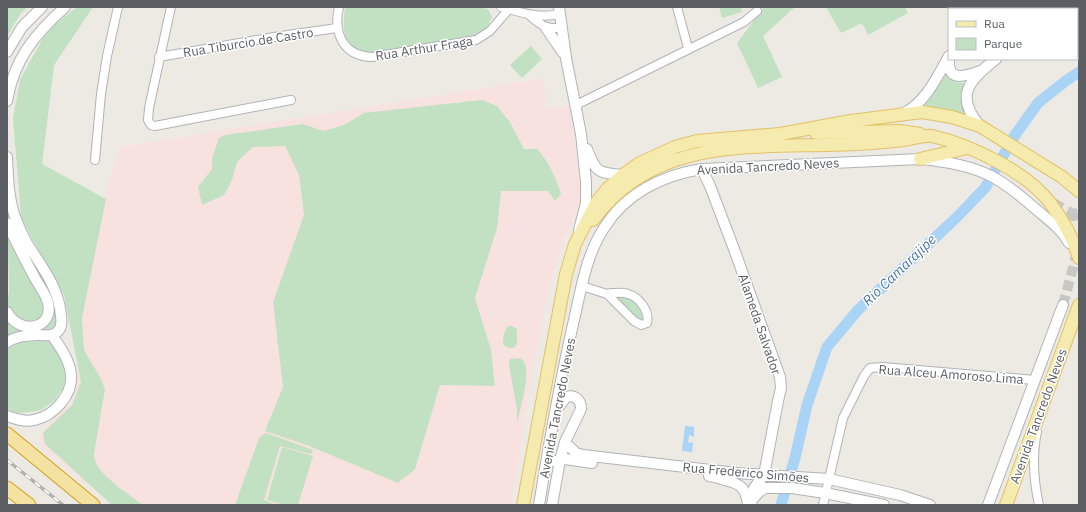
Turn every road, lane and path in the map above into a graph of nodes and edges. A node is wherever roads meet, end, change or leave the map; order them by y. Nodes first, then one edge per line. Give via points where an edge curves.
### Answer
1 (42, 7) edge
2 (65, 7) edge
3 (118, 7) edge
4 (171, 7) edge
5 (339, 7) edge
6 (677, 7) edge
7 (505, 8) edge
8 (686, 9) dead end
9 (559, 10) edge
10 (757, 11) dead end
11 (528, 14) junction
12 (680, 18) junction
13 (562, 27) junction
14 (337, 28) junction
15 (546, 28) junction
16 (688, 48) junction
17 (7, 52) edge
18 (159, 57) junction
19 (566, 58) junction
20 (948, 60) edge
21 (949, 60) edge
22 (995, 60) edge
23 (982, 70) junction
24 (291, 100) dead end
25 (7, 101) edge
26 (576, 105) junction
27 (900, 115) junction
28 (983, 128) junction
29 (581, 134) junction
30 (780, 134) junction
31 (931, 136) junction
32 (972, 150) junction
33 (7, 157) edge
34 (920, 159) junction
35 (95, 160) dead end
36 (702, 169) junction
37 (623, 175) junction
38 (1062, 177) junction
39 (1079, 182) edge
40 (1079, 191) edge
41 (7, 223) edge
42 (575, 244) junction
43 (1079, 258) edge
44 (1079, 262) edge
45 (582, 286) junction
46 (607, 294) junction
47 (1062, 305) tunnel mouth
48 (1079, 305) edge
49 (7, 312) edge
50 (52, 335) junction
51 (7, 342) edge
52 (1035, 380) junction
53 (1042, 408) junction
54 (556, 411) junction
55 (7, 416) edge
56 (7, 425) edge
57 (7, 434) edge
58 (565, 442) junction
59 (560, 460) junction
60 (546, 462) junction
61 (655, 464) junction
62 (633, 468) junction
63 (51, 470) junction
64 (736, 473) junction
65 (764, 475) junction
66 (714, 477) junction
67 (829, 479) junction
68 (7, 488) edge
69 (825, 493) junction
70 (750, 503) edge
71 (29, 505) edge
72 (93, 505) edge
73 (523, 505) edge
74 (539, 505) edge
75 (552, 505) edge
76 (823, 505) edge
77 (884, 505) edge
78 (930, 505) edge
79 (988, 505) edge
80 (1006, 505) edge
81 (1039, 505) edge

1 - 17 street via 22,27
2 - 25 street via 38,34 23,55 12,79
3 - 35 street via 101,94
4 - 18 street
5 - 14 street
6 - 12 street
7 - 11 street, Rua Arthur Fraga
7 - 14 street, Rua Arthur Fraga via 490,31 476,40 372,57 363,57 348,49 341,40
8 - 12 street
9 - 11 street, Rua Arthur Fraga via 541,16
9 - 13 street
10 - 16 street via 744,22
11 - 15 street, Rua Arthur Fraga
12 - 16 street
13 - 15 street
13 - 19 street
14 - 18 street, Rua Tiburcio de Castro
15 - 19 street
16 - 26 street
18 - 24 street via 148,115 151,125
19 - 26 street
20 - 27 street via 920,101
21 - 23 street via 951,72 955,76 961,77
22 - 23 street
23 - 28 street via 971,82 966,100 971,116
26 - 29 street
27 - 28 main road, Avenida Tancredo Neves via 922,112 952,117
27 - 30 main road, Avenida Tancredo Neves
28 - 38 main road, Avenida Tancredo Neves
29 - 37 street via 596,169 608,175
29 - 42 street via 587,195
30 - 31 main road via 900,131
30 - 37 main road, Avenida Tancredo Neves via 697,141 657,154
31 - 32 main road, Avenida Tancredo Neves
31 - 42 main road, Avenida Tancredo Neves via 888,142 738,148 681,157 659,166 625,186 609,200
32 - 34 main road
32 - 43 main road, Avenida Tancredo Neves via 1005,166 1051,203 1069,232
33 - 50 street via 9,193 14,214 26,240 47,274 61,306 62,325
34 - 36 street, Avenida Tancredo Neves
34 - 44 street, Avenida Tancredo Neves via 940,160 968,167 990,176 1011,189 1063,233
36 - 45 street, Avenida Tancredo Neves via 672,176 653,184 624,203 597,240
36 - 65 street, Alameda Salvador via 780,377
37 - 42 main road, Avenida Tancredo Neves via 596,203
38 - 39 main road
38 - 40 main road
41 - 49 street via 18,249 48,301 50,313 46,320 30,327 16,324
42 - 73 main road, Avenida Tancredo Neves via 566,274
45 - 46 street
45 - 54 street, Avenida Tancredo Neves
46 - 46 street via 639,325 647,323 647,315 640,301 626,293
47 - 52 street, Avenida Tancredo Neves
48 - 53 main road, Avenida Tancredo Neves
50 - 51 street via 23,336
50 - 55 street via 64,354 71,375 65,398 56,409 34,420 21,421
52 - 67 street, Rua Alceu Amoroso Lima via 870,368 843,418
52 - 79 street, Avenida Tancredo Neves
53 - 80 main road, Avenida Tancredo Neves
53 - 81 street via 1035,460
54 - 58 street via 566,397 575,396 581,405
54 - 60 street, Avenida Tancredo Neves
56 - 63 highway
57 - 63 highway
58 - 59 street
58 - 61 street, Rua Frederico Simões via 576,453 583,455
59 - 60 street, Rua Frederico Simões
59 - 62 street, Rua Frederico Simões
59 - 75 street
60 - 74 street, Avenida Tancredo Neves
61 - 62 street
61 - 64 street, Rua Frederico Simões
62 - 66 street, Rua Frederico Simões
63 - 72 highway
64 - 65 street, Rua Frederico Simões
64 - 66 street
65 - 67 street, Rua Frederico Simões
65 - 70 street, Alameda Salvador via 754,488
66 - 70 street, Rua Frederico Simões via 739,485
67 - 69 street, Rua Alceu Amoroso Lima
67 - 78 street, Rua Frederico Simões
68 - 71 highway
69 - 70 street, Rua Frederico Simões via 765,488
69 - 76 street, Rua Alceu Amoroso Lima
69 - 77 street, Rua Frederico Simões

